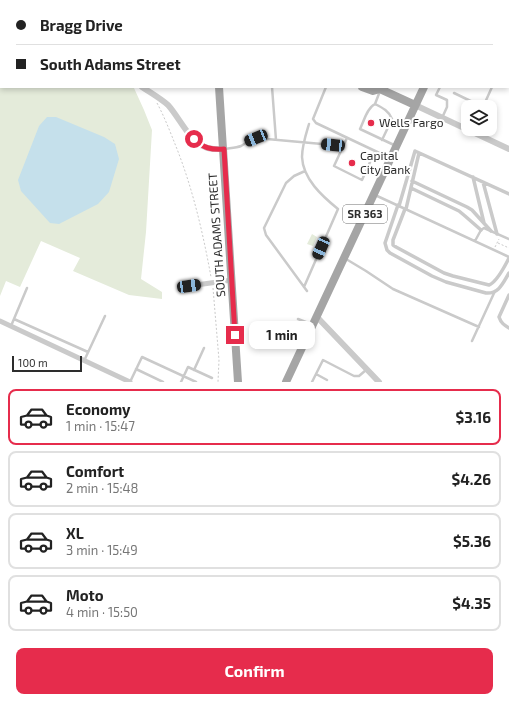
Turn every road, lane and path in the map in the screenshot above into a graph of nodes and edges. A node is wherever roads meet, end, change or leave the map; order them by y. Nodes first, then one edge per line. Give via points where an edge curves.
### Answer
1 (143, 88) edge
2 (219, 88) edge
3 (272, 88) edge
4 (326, 88) edge
5 (364, 88) edge
6 (379, 88) edge
7 (424, 88) edge
8 (440, 88) edge
9 (492, 88) edge
10 (454, 93) dead end
11 (469, 100) edge
12 (486, 100) edge
13 (157, 103) dead end
14 (375, 104) junction
15 (415, 105) junction
16 (442, 118) junction
17 (309, 124) dead end
18 (461, 127) edge
19 (482, 136) edge
20 (347, 138) junction
21 (276, 140) junction
22 (382, 140) junction
23 (304, 142) junction
24 (333, 145) dead end
25 (396, 147) junction
26 (509, 148) edge
27 (224, 149) junction
28 (375, 151) junction
29 (419, 153) junction
30 (391, 158) junction
31 (305, 171) junction
32 (473, 177) junction
33 (412, 181) junction
34 (483, 182) junction
35 (411, 188) junction
36 (374, 194) junction
37 (509, 194) edge
38 (398, 205) junction
39 (405, 209) junction
40 (485, 224) junction
41 (481, 230) junction
42 (491, 231) junction
43 (499, 235) junction
44 (509, 239) edge
45 (475, 241) junction
46 (497, 243) junction
47 (509, 248) edge
48 (494, 250) junction
49 (509, 257) edge
50 (344, 258) junction
51 (509, 273) edge
52 (232, 280) junction
53 (212, 283) junction
54 (189, 286) dead end
55 (304, 286) junction
56 (27, 288) dead end
57 (307, 291) dead end
58 (495, 291) junction
59 (509, 295) edge
60 (105, 316) dead end
61 (317, 317) junction
62 (298, 318) dead end
63 (14, 319) junction
64 (0, 321) edge
65 (313, 325) junction
66 (10, 326) junction
67 (479, 327) junction
68 (509, 328) edge
69 (472, 342) dead end
70 (204, 348) dead end
71 (88, 352) junction
72 (84, 361) junction
73 (136, 369) junction
74 (367, 369) junction
75 (194, 370) junction
76 (316, 374) junction
77 (184, 376) junction
78 (212, 378) dead end
79 (327, 380) dead end
80 (130, 382) edge
81 (163, 382) edge
82 (181, 382) edge
83 (196, 382) edge
84 (218, 382) edge
85 (238, 382) edge
86 (286, 382) edge
87 (312, 382) edge
88 (379, 382) edge

1 - 27 street via 173,111 200,145 209,149
2 - 27 main road, SOUTH ADAMS STREET
3 - 21 lane
4 - 20 lane via 313,119 316,123
5 - 6 main road via 372,92
6 - 14 lane
6 - 15 main road
7 - 15 main road
8 - 16 lane via 436,95 447,100
9 - 12 lane
10 - 11 lane
13 - 53 path via 182,162 196,205
14 - 22 lane via 384,108 392,119
14 - 22 lane via 370,108 360,129
15 - 16 street
15 - 25 main road, SR 363
16 - 18 street
17 - 23 lane
19 - 26 street
20 - 28 lane
20 - 28 lane via 334,166 362,180
21 - 23 lane
21 - 27 lane via 256,138 234,148
22 - 25 lane
23 - 24 lane
23 - 31 lane via 302,157
25 - 30 main road, SR 363
27 - 52 main road, SOUTH ADAMS STREET
28 - 30 lane
29 - 32 street
29 - 33 street
29 - 38 street via 415,151
30 - 36 main road, SR 363
31 - 55 lane via 313,184 338,209
31 - 55 lane via 286,183 264,228 266,235
32 - 34 street
32 - 40 street
33 - 35 street
33 - 40 street via 472,210
34 - 37 street
34 - 43 street
35 - 39 street
35 - 41 street via 459,211
36 - 38 lane
36 - 50 main road, SR 363
38 - 39 lane
38 - 58 street via 385,242 390,253 446,282 486,293
39 - 45 lane
39 - 49 street via 393,245 437,270 489,286
40 - 42 street
41 - 42 lane via 484,228
41 - 45 lane
42 - 43 lane
43 - 44 lane
43 - 46 path
45 - 48 lane
46 - 47 path
46 - 48 path
48 - 49 lane
50 - 61 main road, SR 363
50 - 67 lane via 393,289
51 - 58 street
52 - 53 street
52 - 85 main road, SOUTH ADAMS STREET
53 - 54 street
53 - 84 path via 219,360
55 - 57 lane
56 - 63 lane
58 - 67 lane
59 - 68 street via 500,320
60 - 71 lane
61 - 65 main road, SR 363
61 - 74 street
62 - 65 lane
63 - 66 lane
63 - 71 lane
64 - 66 street
65 - 86 main road, SR 363
66 - 72 street
67 - 69 lane
70 - 75 lane
71 - 72 lane
72 - 80 street
73 - 77 lane via 142,357
73 - 80 lane
73 - 81 lane
74 - 76 lane via 359,376 354,376 322,360
74 - 88 street
75 - 77 lane via 188,367
75 - 78 lane
76 - 79 lane
76 - 87 lane
77 - 82 lane
77 - 83 lane

